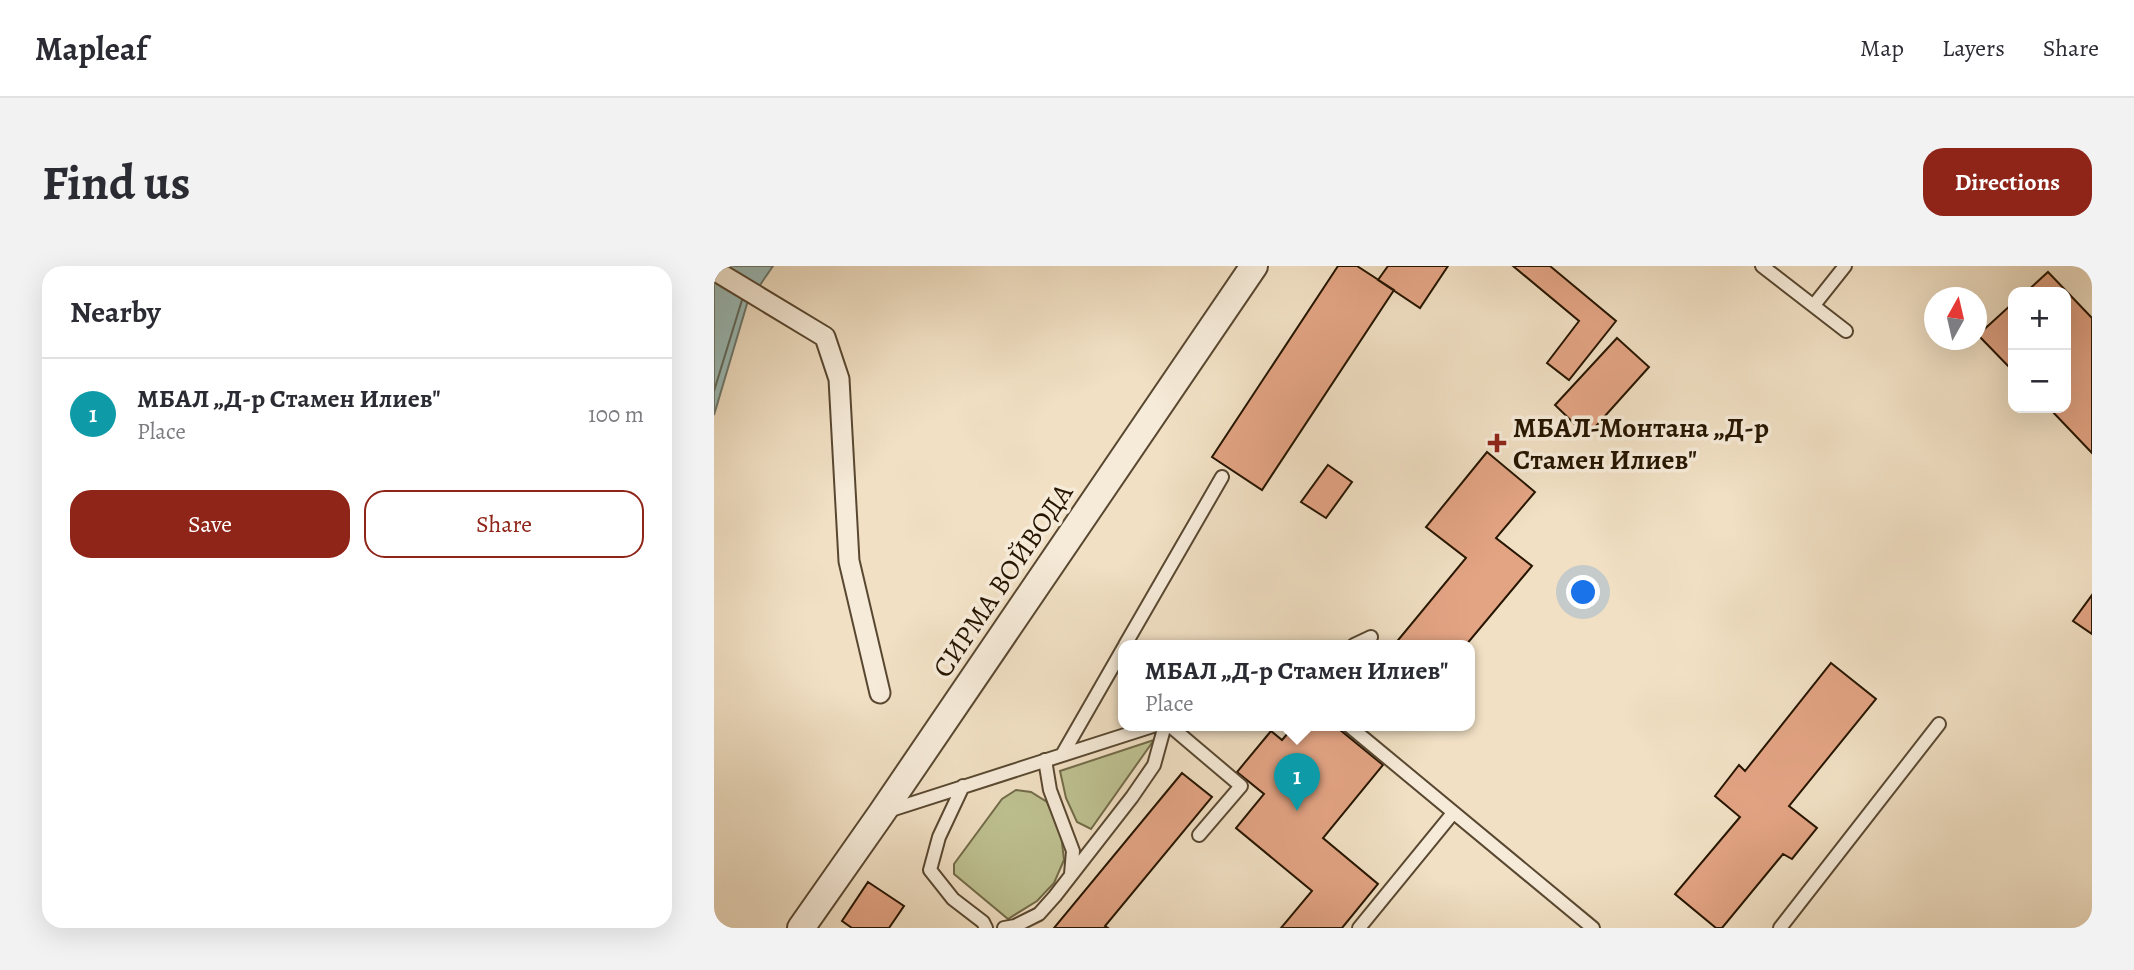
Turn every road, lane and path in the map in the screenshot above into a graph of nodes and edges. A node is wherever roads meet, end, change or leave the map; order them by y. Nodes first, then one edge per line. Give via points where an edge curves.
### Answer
1 (1254, 266) edge
2 (1762, 266) edge
3 (1845, 266) edge
4 (714, 270) edge
5 (1814, 305) junction
6 (1846, 331) dead end
7 (1222, 477) dead end
8 (1371, 637) dead end
9 (1127, 640) edge
10 (1364, 640) edge
11 (1118, 657) edge
12 (880, 693) dead end
13 (1939, 724) dead end
14 (1137, 731) edge
15 (1165, 731) edge
16 (1174, 731) edge
17 (1355, 731) edge
18 (1062, 755) junction
19 (1045, 761) junction
20 (963, 786) junction
21 (1453, 813) junction
22 (881, 814) junction
23 (1199, 835) dead end
24 (1071, 875) junction
25 (801, 928) edge
26 (986, 928) edge
27 (1004, 928) edge
28 (1359, 928) edge
29 (1593, 928) edge
30 (1780, 928) edge

1 - 22 street, СИРМА ВОЙВОДА
2 - 5 lane
3 - 5 lane
4 - 12 street via 825,337 839,379 849,561
5 - 6 lane
7 - 9 lane
8 - 10 lane
11 - 18 lane
13 - 30 lane
14 - 18 lane
15 - 24 lane via 1154,765
16 - 23 lane via 1241,786
17 - 21 lane
18 - 19 lane
19 - 20 lane
19 - 24 lane via 1050,790 1073,852
20 - 22 lane
20 - 26 lane via 930,870 953,899
21 - 28 lane
21 - 29 lane
22 - 25 street, СИРМА ВОЙВОДА
24 - 27 lane via 1040,914

